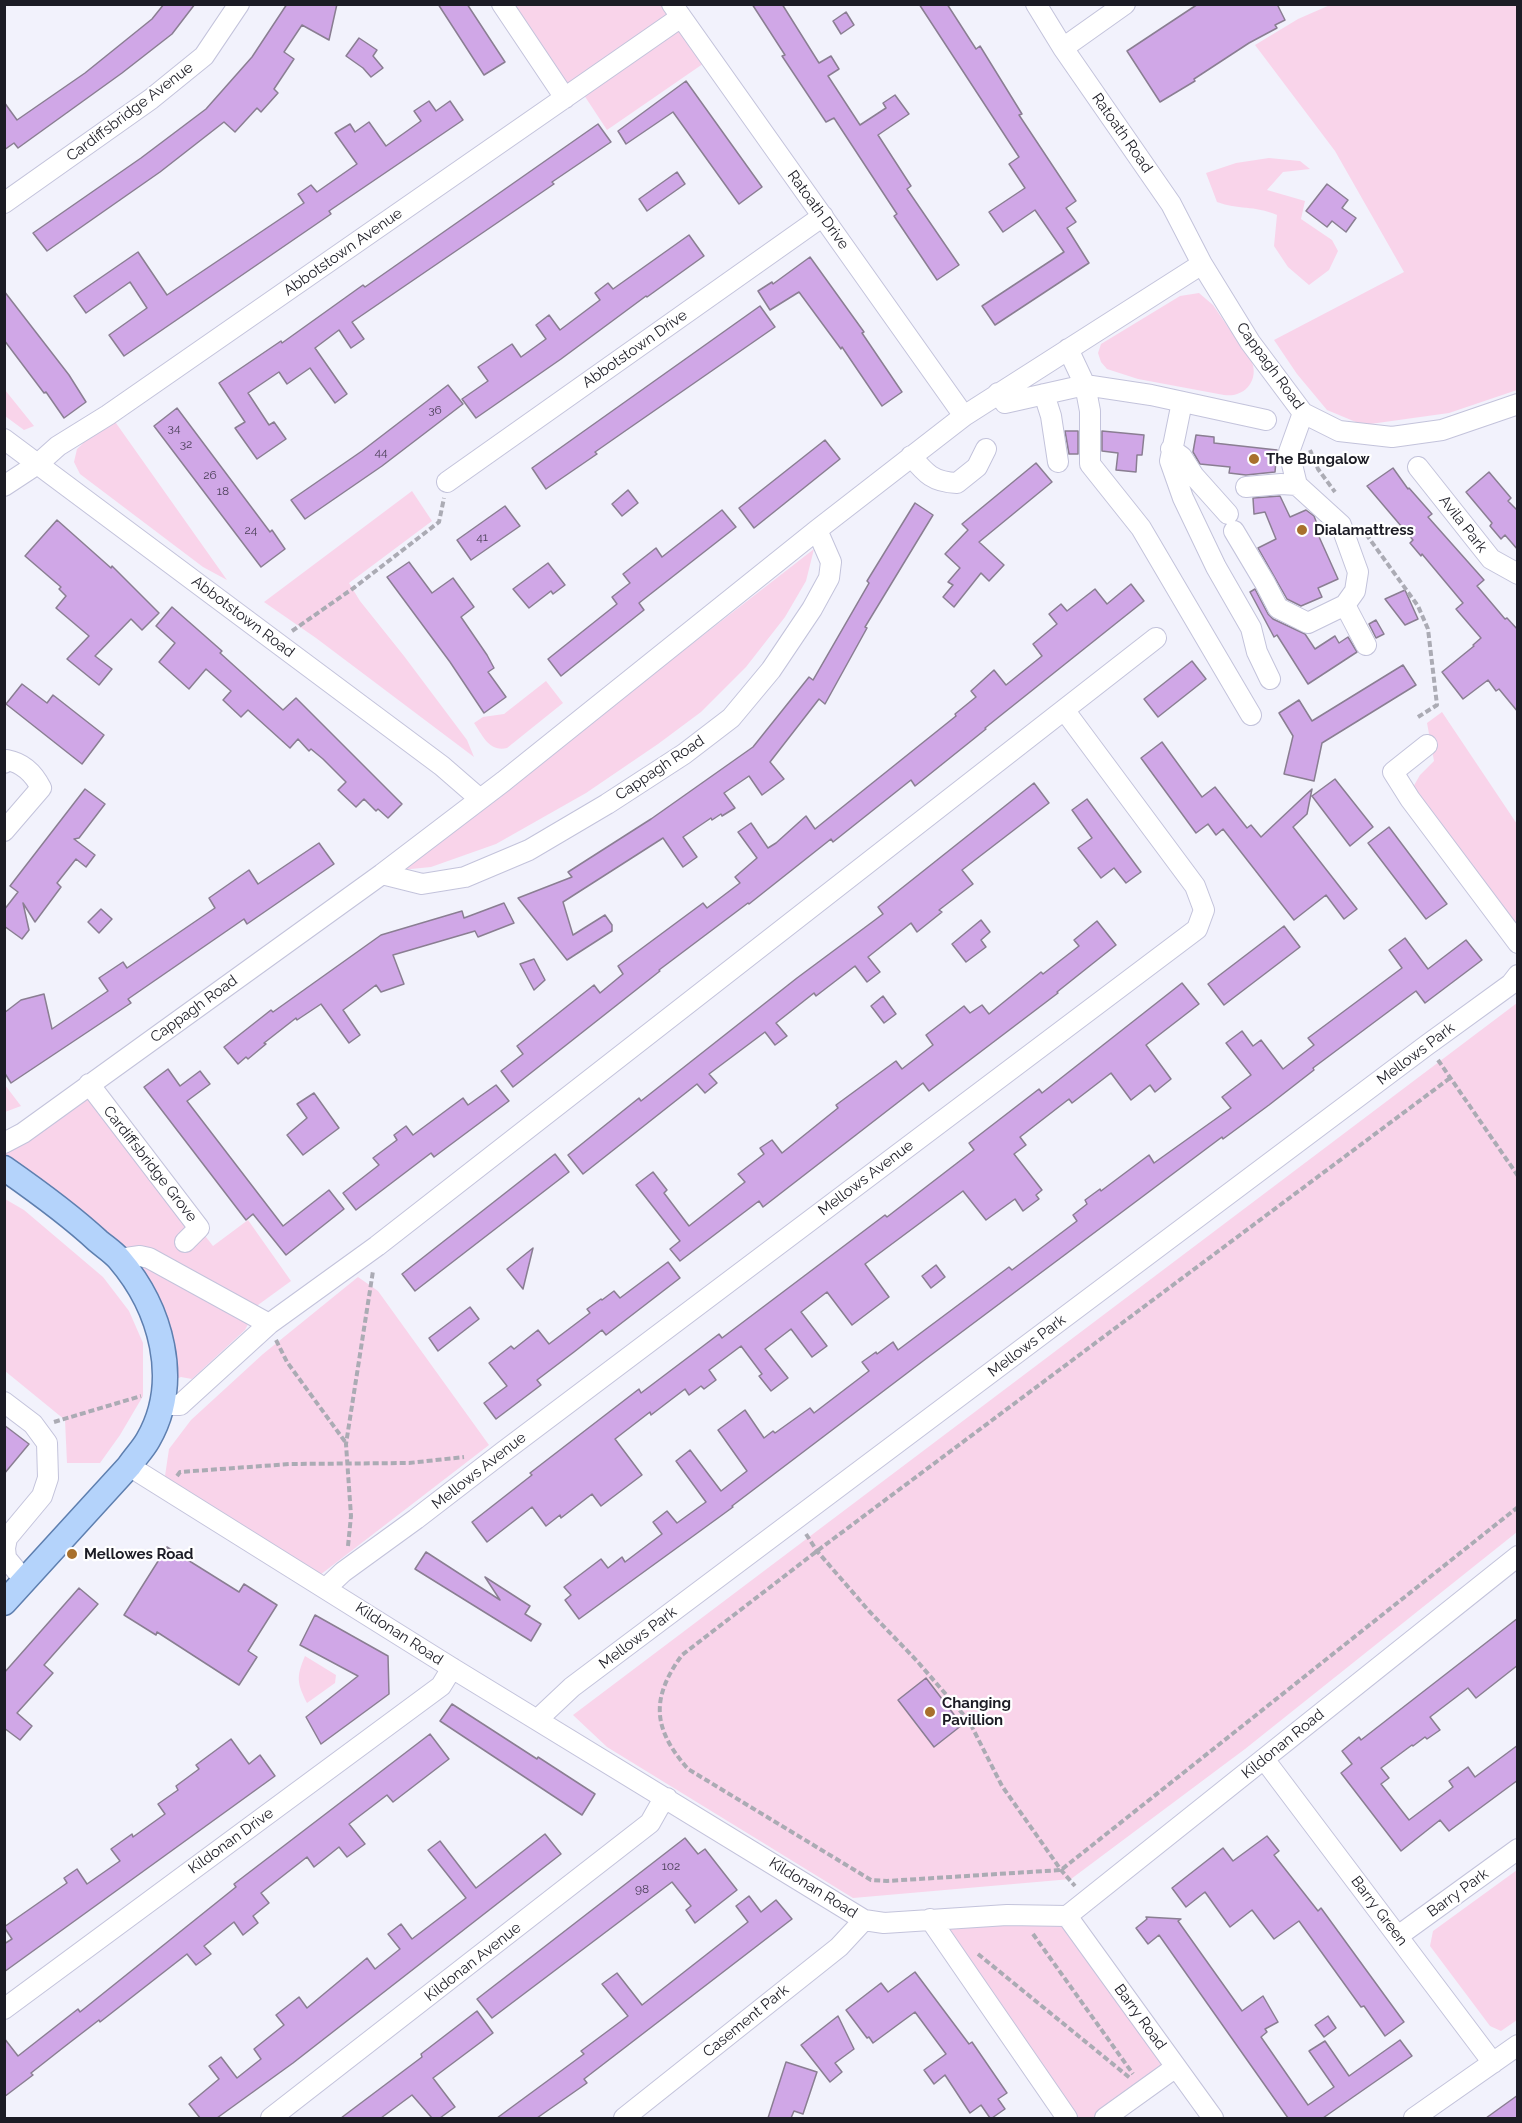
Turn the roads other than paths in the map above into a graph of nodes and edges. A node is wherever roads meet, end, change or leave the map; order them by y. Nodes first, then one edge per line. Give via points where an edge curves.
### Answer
1 (239, 4) edge
2 (502, 4) edge
3 (1036, 4) edge
4 (1125, 4) edge
5 (676, 10) edge
6 (1064, 48) junction
7 (565, 98) junction
8 (4, 203) edge
9 (823, 216) junction
10 (1202, 264) junction
11 (1068, 349) junction
12 (1085, 385) junction
13 (998, 393) junction
14 (1044, 394) junction
15 (1182, 402) junction
16 (1518, 405) edge
17 (1303, 413) junction
18 (964, 416) junction
19 (1266, 420) dead end
20 (4, 440) edge
21 (986, 449) dead end
22 (1172, 449) junction
23 (911, 456) junction
24 (1058, 462) dead end
25 (39, 463) junction
26 (1418, 467) dead end
27 (447, 482) road end
28 (1297, 485) junction
29 (4, 486) edge
30 (1246, 487) dead end
31 (817, 530) junction
32 (1517, 572) edge
33 (1345, 605) junction
34 (1156, 638) dead end
35 (1366, 645) dead end
36 (1270, 678) dead end
37 (1065, 711) junction
38 (1251, 715) dead end
39 (1427, 745) dead end
40 (4, 763) edge
41 (480, 799) junction
42 (4, 831) edge
43 (382, 874) junction
44 (1518, 943) edge
45 (1518, 975) edge
46 (89, 1084) junction
47 (4, 1143) edge
48 (4, 1168) edge
49 (185, 1242) dead end
50 (119, 1259) junction
51 (269, 1324) junction
52 (163, 1397) junction
53 (4, 1402) edge
54 (129, 1466) junction
55 (1518, 1556) edge
56 (5, 1557) edge
57 (25, 1581) junction
58 (326, 1588) junction
59 (4, 1603) edge
60 (452, 1668) junction
61 (538, 1719) junction
62 (1264, 1759) junction
63 (667, 1798) junction
64 (1518, 1849) edge
65 (1066, 1916) junction
66 (930, 1919) junction
67 (864, 1920) junction
68 (1398, 1936) junction
69 (4, 2009) edge
70 (1518, 2045) edge
71 (1493, 2063) junction
72 (1176, 2067) junction
73 (271, 2118) edge
74 (624, 2118) edge
75 (1067, 2118) edge
76 (1105, 2118) edge
77 (1213, 2118) edge
78 (1414, 2118) edge

1 - 8 street, Cardiffsbridge Avenue via 204,56 151,99
2 - 7 street
3 - 6 street, Ratoath Road
4 - 6 street
5 - 7 street, Abbotstown Avenue
5 - 9 street, Ratoath Drive
6 - 10 street, Ratoath Road via 1172,204
7 - 25 street, Abbotstown Avenue via 58,446
9 - 18 street, Ratoath Drive
9 - 27 street, Abbotstown Drive
10 - 11 street, Cappagh Road
10 - 17 street, Cappagh Road via 1250,342
11 - 12 street
11 - 13 street, Cappagh Road
12 - 14 street
12 - 15 street
12 - 38 street via 1090,411 1090,464 1141,528
13 - 14 street via 1005,403
13 - 18 street, Cappagh Road
14 - 24 street
15 - 19 street
15 - 22 street
16 - 17 street, Cappagh Road via 1442,430 1392,437 1339,432
17 - 28 street via 1289,452
18 - 23 street, Cappagh Road
20 - 25 street, Abbotstown Road
21 - 23 street via 977,467 957,483 941,483
22 - 33 street via 1231,522 1278,608 1308,623
22 - 36 street via 1170,461 1183,498 1251,628
23 - 31 street, Cappagh Road
25 - 29 street, Abbotstown Avenue
25 - 41 street, Abbotstown Road via 442,766
26 - 32 street, Avila Park via 1491,559
28 - 30 street
28 - 33 street via 1341,525 1358,572 1356,591
31 - 41 street, Cappagh Road
31 - 43 street, Cappagh Road via 831,562 830,578 771,670 731,718 684,754 529,850 465,877 423,884
33 - 35 street
34 - 37 street
37 - 51 street via 377,1246
37 - 58 street, Mellows Avenue via 1195,886 1204,910 1197,928
39 - 44 street via 1393,772
40 - 42 street via 18,762 41,788
41 - 43 street, Cappagh Road
43 - 46 street, Cappagh Road
45 - 61 street, Mellows Park via 572,1687
46 - 47 street, Cappagh Road
46 - 49 street, Cardiffsbridge Grove via 199,1228
48 - 50 main road via 75,1220
50 - 51 street via 149,1258
50 - 52 main road via 151,1307 165,1353
51 - 52 street via 180,1405
52 - 54 main road via 148,1441
53 - 56 street via 36,1428 47,1443 48,1478 42,1497 7,1538
54 - 57 main road
54 - 58 street, Kildonan Road
55 - 62 street, Kildonan Road
56 - 57 street
57 - 59 main road
58 - 60 street, Kildonan Road
60 - 61 street, Kildonan Road
60 - 69 street, Kildonan Drive via 441,1686
61 - 63 street, Kildonan Road
62 - 65 street, Kildonan Road
62 - 68 street, Barry Green
63 - 67 street, Kildonan Road
63 - 73 street, Kildonan Avenue via 650,1823
64 - 68 street, Barry Park
65 - 66 street, Kildonan Road
65 - 72 street, Barry Road
66 - 67 street, Kildonan Road via 884,1923
66 - 75 street
67 - 74 street, Casement Park via 839,1947
68 - 71 street, Barry Green
70 - 71 street
71 - 78 street
72 - 76 street
72 - 77 street, Barry Road

